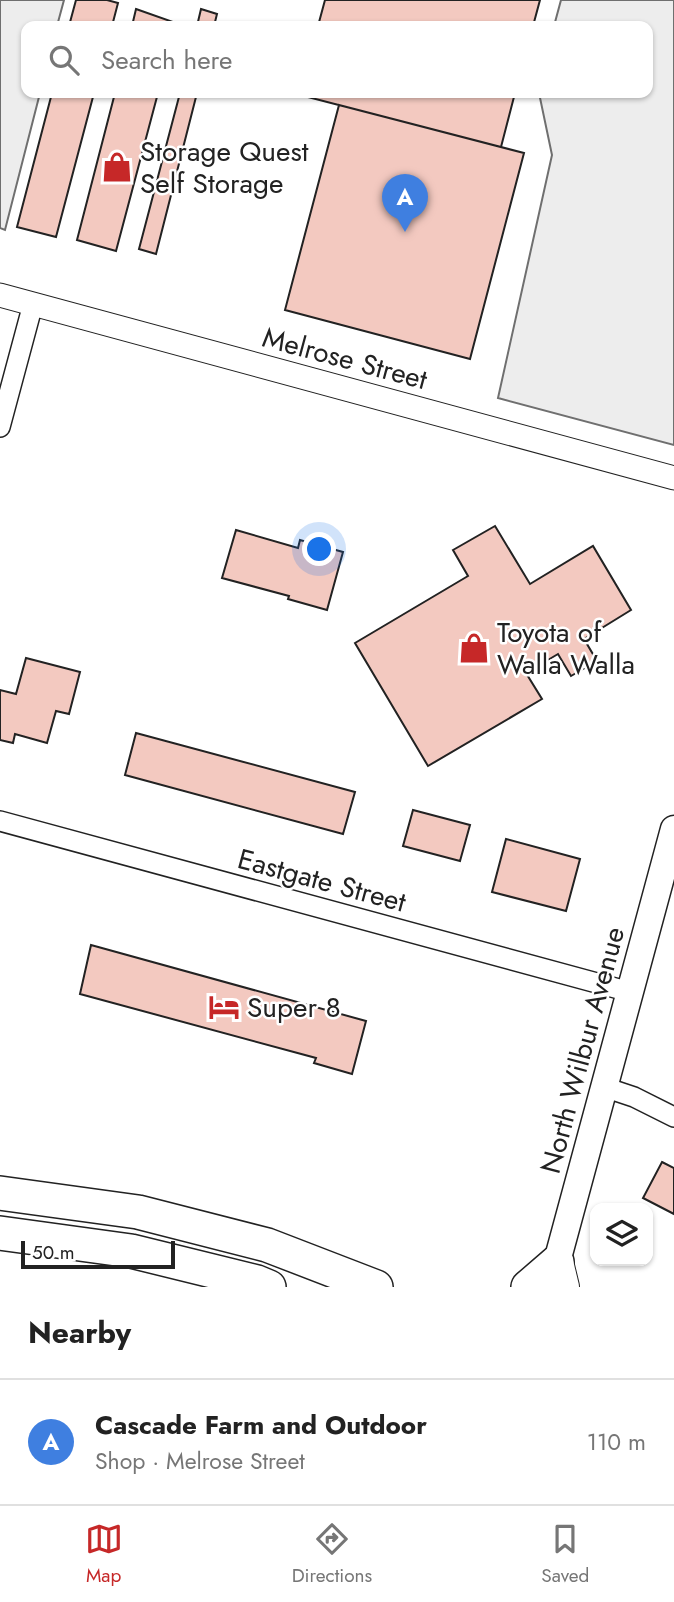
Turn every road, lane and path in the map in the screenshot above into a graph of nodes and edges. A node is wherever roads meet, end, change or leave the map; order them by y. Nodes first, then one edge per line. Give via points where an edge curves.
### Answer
1 (0, 295) edge
2 (33, 304) junction
3 (0, 427) edge
4 (674, 478) edge
5 (0, 821) edge
6 (674, 829) edge
7 (667, 884) edge
8 (630, 992) junction
9 (604, 1087) junction
10 (674, 1117) edge
11 (0, 1193) edge
12 (0, 1233) edge
13 (557, 1279) edge
14 (269, 1287) edge
15 (376, 1287) edge
16 (528, 1287) edge

1 - 2 street, Melrose Street
2 - 3 street
2 - 4 street, Melrose Street
5 - 8 street, Eastgate Street
6 - 7 main road, North Wilbur Avenue
7 - 8 main road, North Wilbur Avenue
8 - 9 main road, North Wilbur Avenue
9 - 10 street
9 - 13 main road, North Wilbur Avenue
11 - 15 highway via 138,1212 267,1245
12 - 14 highway via 131,1251
13 - 16 highway

